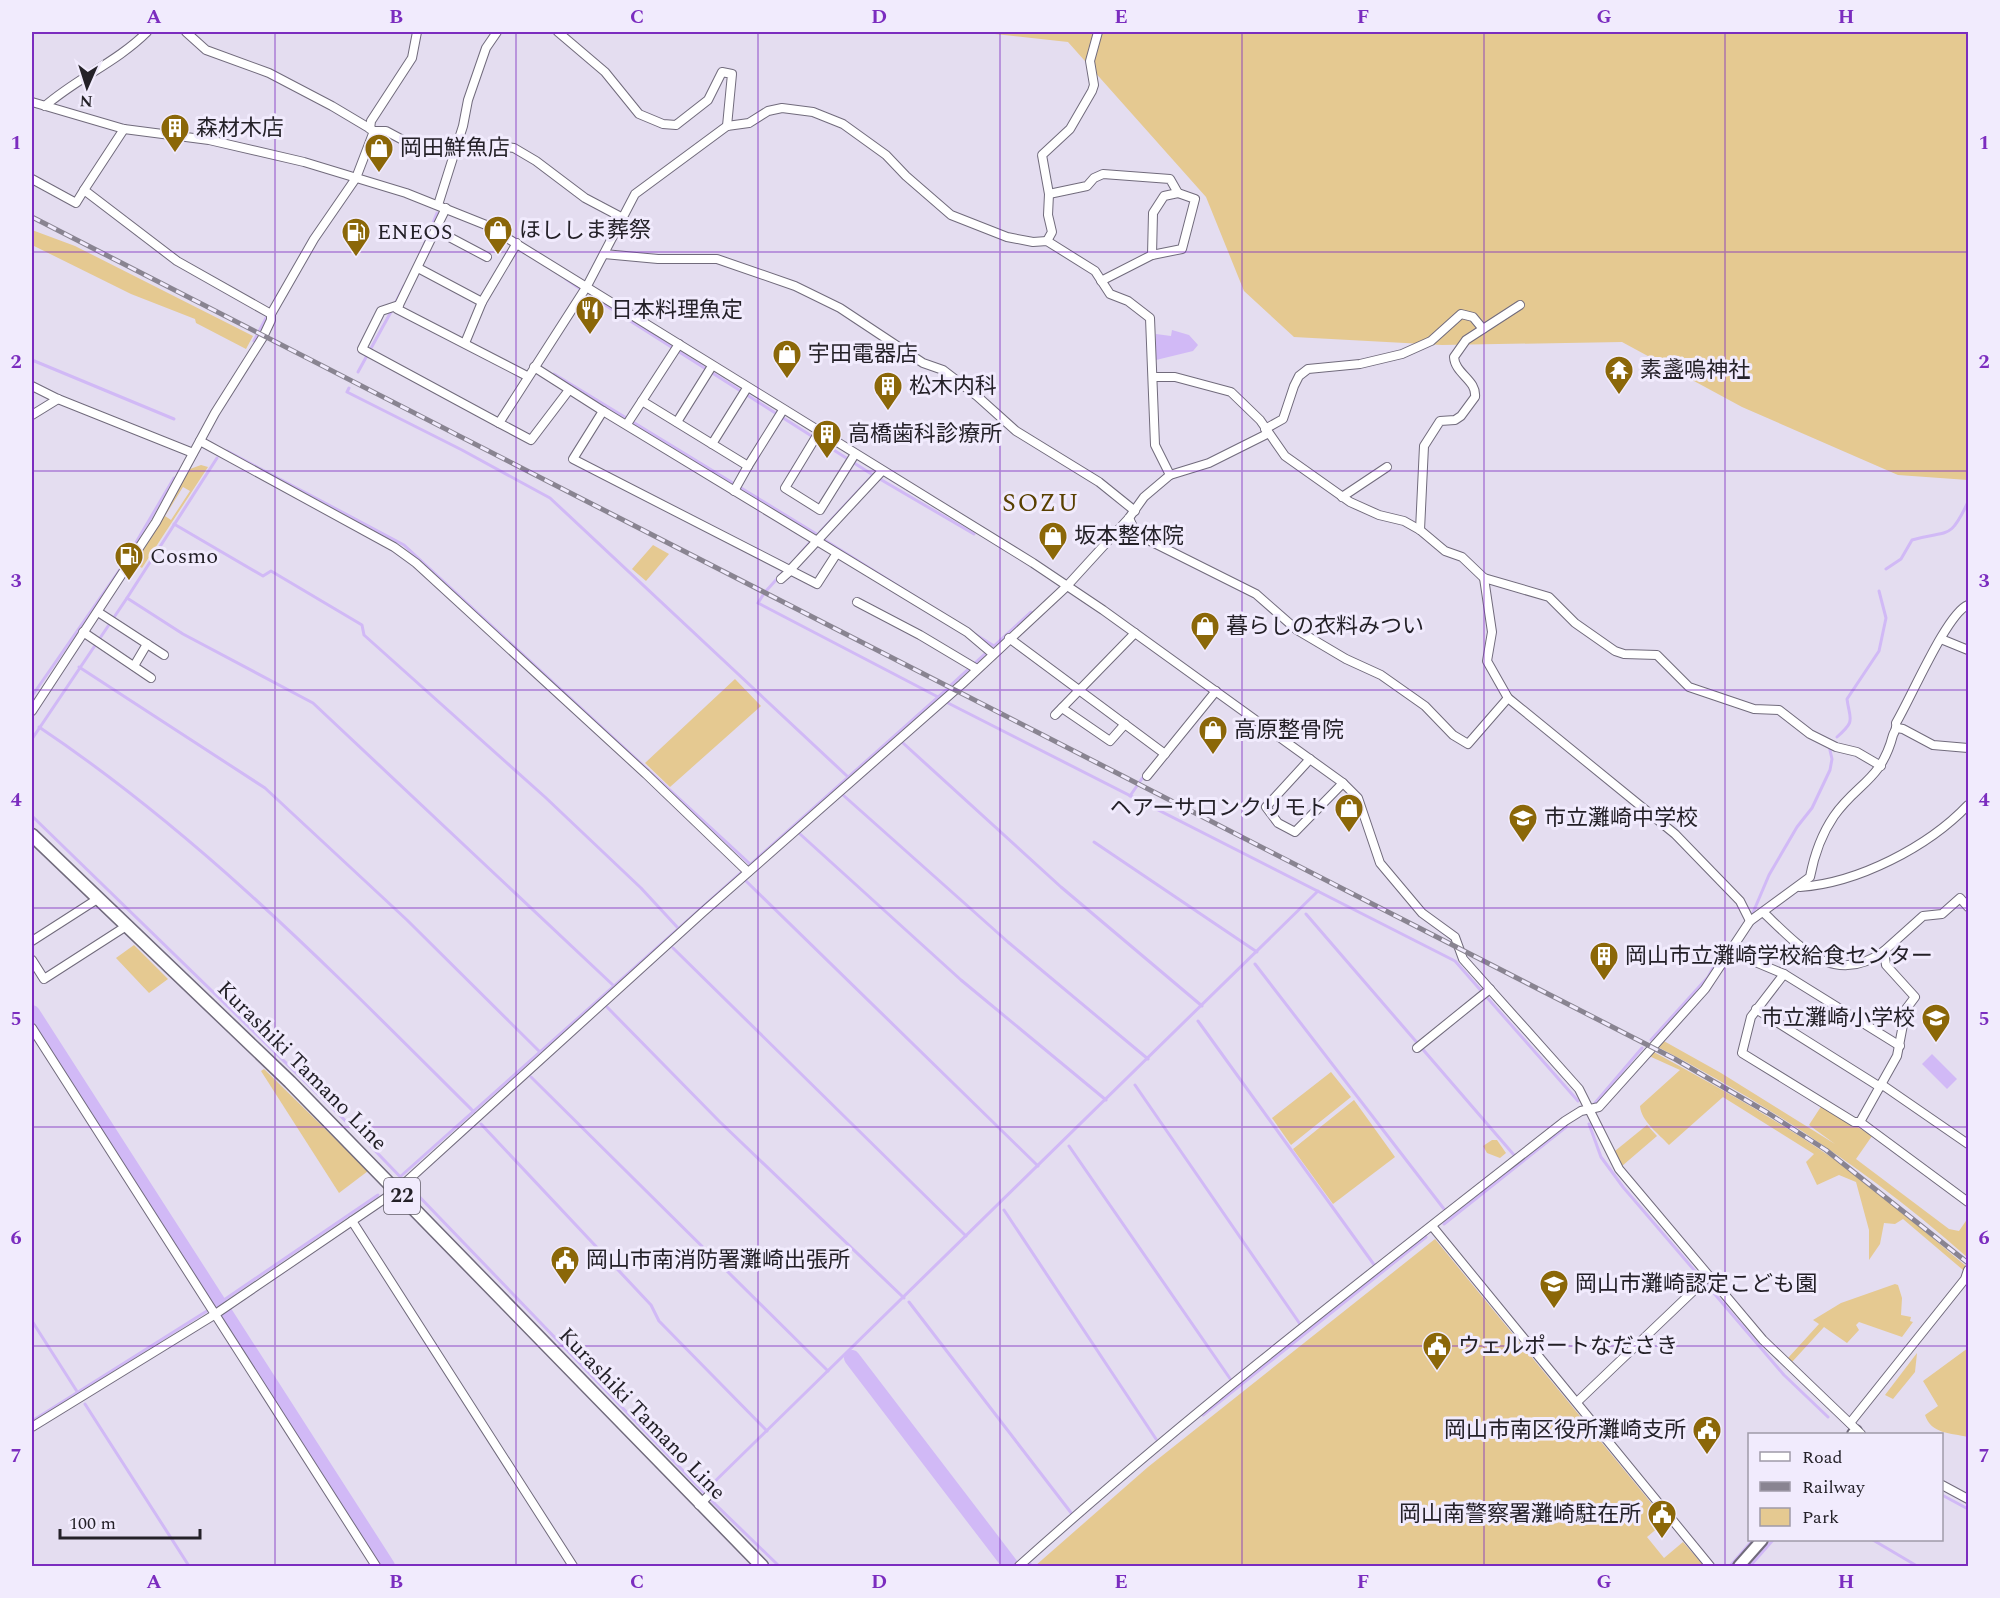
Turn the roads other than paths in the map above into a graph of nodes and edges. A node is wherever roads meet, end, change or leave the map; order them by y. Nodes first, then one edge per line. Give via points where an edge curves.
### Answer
1 (147, 32) edge
2 (186, 32) edge
3 (417, 32) edge
4 (493, 32) edge
5 (558, 32) edge
6 (1098, 32) edge
7 (32, 102) edge
8 (45, 105) junction
9 (727, 126) junction
10 (124, 129) junction
11 (372, 130) junction
12 (453, 152) junction
13 (356, 178) junction
14 (32, 179) edge
15 (84, 190) junction
16 (1178, 193) junction
17 (1048, 194) junction
18 (442, 207) junction
19 (621, 217) junction
20 (435, 230) junction
21 (1047, 241) junction
22 (517, 243) junction
23 (604, 254) junction
24 (1152, 255) junction
25 (487, 257) dead end
26 (418, 268) junction
27 (1101, 281) junction
28 (587, 286) junction
29 (482, 302) junction
30 (1520, 305) dead end
31 (395, 306) junction
32 (271, 314) junction
33 (1482, 329) junction
34 (465, 343) junction
35 (676, 348) junction
36 (534, 366) junction
37 (710, 370) junction
38 (527, 376) junction
39 (1153, 377) junction
40 (32, 386) edge
41 (569, 390) junction
42 (745, 392) junction
43 (58, 399) junction
44 (642, 401) junction
45 (603, 411) junction
46 (781, 414) junction
47 (32, 415) edge
48 (629, 421) junction
49 (677, 422) junction
50 (499, 423) junction
51 (1266, 432) junction
52 (817, 437) junction
53 (200, 441) junction
54 (712, 444) junction
55 (193, 453) junction
56 (852, 458) junction
57 (748, 466) junction
58 (1387, 467) dead end
59 (879, 475) junction
60 (1170, 475) junction
61 (736, 487) junction
62 (1342, 497) junction
63 (1132, 514) junction
64 (1420, 530) junction
65 (814, 540) junction
66 (837, 553) junction
67 (787, 570) junction
68 (1484, 578) junction
69 (781, 579) dead end
70 (1066, 587) junction
71 (858, 602) dead end
72 (1968, 604) edge
73 (98, 612) junction
74 (83, 633) junction
75 (1135, 633) junction
76 (1009, 638) junction
77 (1941, 639) junction
78 (147, 644) junction
79 (1968, 650) edge
80 (990, 651) junction
81 (164, 655) dead end
82 (134, 666) junction
83 (973, 667) junction
84 (151, 678) dead end
85 (1080, 690) junction
86 (1216, 691) junction
87 (1508, 698) junction
88 (1062, 708) junction
89 (32, 711) edge
90 (1055, 715) dead end
91 (1125, 724) junction
92 (1897, 728) junction
93 (1968, 748) edge
94 (1165, 754) junction
95 (1310, 759) junction
96 (1881, 766) junction
97 (1147, 776) dead end
98 (1343, 783) junction
99 (1968, 806) edge
100 (32, 835) edge
101 (745, 870) junction
102 (1800, 887) junction
103 (99, 898) junction
104 (1968, 907) edge
105 (1763, 912) junction
106 (1750, 921) junction
107 (128, 925) junction
108 (32, 941) edge
109 (1729, 951) junction
110 (1884, 951) junction
111 (32, 960) edge
112 (1784, 974) junction
113 (1486, 992) junction
114 (1756, 1009) junction
115 (32, 1028) edge
116 (1900, 1046) junction
117 (1419, 1047) dead end
118 (1881, 1085) junction
119 (1590, 1109) junction
120 (1860, 1122) junction
121 (1968, 1144) edge
122 (403, 1185) junction
123 (1968, 1202) edge
124 (352, 1221) junction
125 (1432, 1226) junction
126 (1968, 1270) edge
127 (1706, 1279) junction
128 (213, 1311) junction
129 (1577, 1402) junction
130 (32, 1427) edge
131 (1855, 1431) edge
132 (1943, 1486) edge
133 (1968, 1499) edge
134 (1760, 1541) edge
135 (376, 1566) edge
136 (573, 1566) edge
137 (762, 1566) edge
138 (1019, 1566) edge
139 (1710, 1566) edge
140 (1739, 1566) edge

1 - 8 street via 130,48
2 - 11 street via 206,50 268,73
3 - 11 street via 412,58 371,121
4 - 12 street
5 - 9 street via 605,72 639,114 663,124 676,125 708,100 722,72 732,74
6 - 17 street via 1090,61 1092,91 1070,129 1042,155
7 - 8 street
8 - 10 street
9 - 19 street via 635,194
9 - 21 street via 749,123 768,111 782,108 813,112 865,137 951,215 1007,237
10 - 13 street via 248,148
10 - 15 street
11 - 12 street via 386,131 414,146
11 - 13 street
12 - 18 street
12 - 19 street via 481,144 514,148 585,198
13 - 18 street
13 - 32 street via 314,239
14 - 15 street via 76,203
15 - 32 street via 177,261
16 - 17 street via 1170,179 1103,174 1087,186
16 - 24 street via 1164,196 1153,213
16 - 24 street via 1195,199 1182,249
17 - 21 street via 1052,232
18 - 20 street
18 - 22 street
19 - 23 street
20 - 25 street
20 - 26 street
21 - 27 street via 1095,271
22 - 28 street
22 - 29 street
23 - 28 street
23 - 63 street via 717,259 795,286 840,308 923,363 942,370 1016,431 1099,482
24 - 27 street
26 - 29 street
26 - 31 street
27 - 39 street via 1110,294 1128,301 1150,318
28 - 35 street
28 - 36 street
29 - 34 street
30 - 33 street
31 - 34 street
31 - 50 street via 381,311 362,349
32 - 53 street via 262,337
33 - 51 street via 1468,313 1461,314 1421,348 1360,364 1308,369 1299,376 1283,419
33 - 64 street via 1466,340 1454,357 1454,364 1473,385 1475,397 1461,416 1440,421 1424,446
34 - 38 street
35 - 37 street
35 - 44 street
36 - 38 street
36 - 41 street
37 - 42 street
37 - 49 street
38 - 50 street
39 - 51 street via 1175,377 1231,392 1260,420
39 - 60 street via 1155,445
40 - 43 street
41 - 45 street
41 - 50 street via 531,440
42 - 46 street
42 - 54 street
43 - 47 street
43 - 55 street
44 - 48 street
44 - 49 street
45 - 48 street
45 - 67 street via 573,459
46 - 52 street
46 - 57 street
48 - 61 street
49 - 54 street
51 - 60 street via 1209,463
51 - 62 street via 1285,456
52 - 56 street
52 - 56 street via 785,488 819,510
53 - 55 street
53 - 101 street via 394,547 416,563
54 - 57 street
55 - 73 street via 160,515
56 - 59 street
57 - 61 street
58 - 62 street
59 - 65 street
59 - 70 street via 956,515
60 - 63 street via 1144,497
61 - 65 street
62 - 64 street
63 - 70 street
63 - 87 street via 1135,531 1142,537 1256,594 1297,630 1381,675 1425,706 1453,735 1468,744
64 - 68 street via 1445,551 1462,557
65 - 66 street
65 - 67 street
66 - 67 street via 817,584
66 - 80 street
67 - 69 street
68 - 87 street via 1492,632 1487,661
68 - 96 street via 1549,597 1575,623 1616,651 1657,655 1689,687 1754,709 1779,710 1810,734
70 - 75 street
70 - 76 street
71 - 83 street
72 - 77 street via 1953,616
73 - 74 street
73 - 78 street
74 - 82 street
74 - 89 street
75 - 85 street
75 - 86 street
76 - 80 street
76 - 85 street
77 - 79 street
77 - 92 street via 1896,723
78 - 81 street
78 - 82 street
80 - 83 street
82 - 84 street
83 - 101 street
85 - 88 street
85 - 91 street
86 - 94 street
86 - 95 street
87 - 106 street via 1675,834 1740,901
88 - 90 street
88 - 91 street via 1110,741
91 - 94 street
92 - 93 street via 1933,745
92 - 96 street
94 - 97 street
95 - 98 street
95 - 98 street via 1266,807 1278,823 1295,831
96 - 102 street via 1834,816 1815,853 1810,877
98 - 113 street via 1358,798 1380,863 1422,913 1455,937 1463,959
99 - 102 street via 1911,848 1871,868 1848,879
100 - 103 main road, Kurashiki Tamano Line / 22
101 - 122 street
102 - 105 street
103 - 107 main road, Kurashiki Tamano Line / 22
103 - 108 street
104 - 110 street via 1960,898 1942,914 1923,916
105 - 106 street
105 - 110 street via 1798,945 1832,966 1858,965
106 - 109 street
107 - 111 street via 44,979
107 - 122 main road, Kurashiki Tamano Line / 22
109 - 112 street
109 - 119 street via 1705,989 1599,1107
110 - 116 street via 1886,965 1915,997 1906,1009
112 - 114 street
112 - 116 street
113 - 117 street
113 - 119 street via 1579,1089
114 - 118 street
114 - 120 street via 1746,1030 1742,1053 1854,1122
115 - 128 street
116 - 118 street
118 - 120 street
118 - 121 street
119 - 125 street via 1565,1121
119 - 127 street via 1618,1169
120 - 123 street
122 - 124 street
122 - 137 main road, Kurashiki Tamano Line / 22 via 705,1499
124 - 128 street via 227,1306
124 - 136 street
125 - 129 street
125 - 138 street via 1175,1430
126 - 131 street
127 - 129 street
127 - 131 street
128 - 130 street
128 - 135 street
129 - 139 street
132 - 133 street
134 - 140 street

